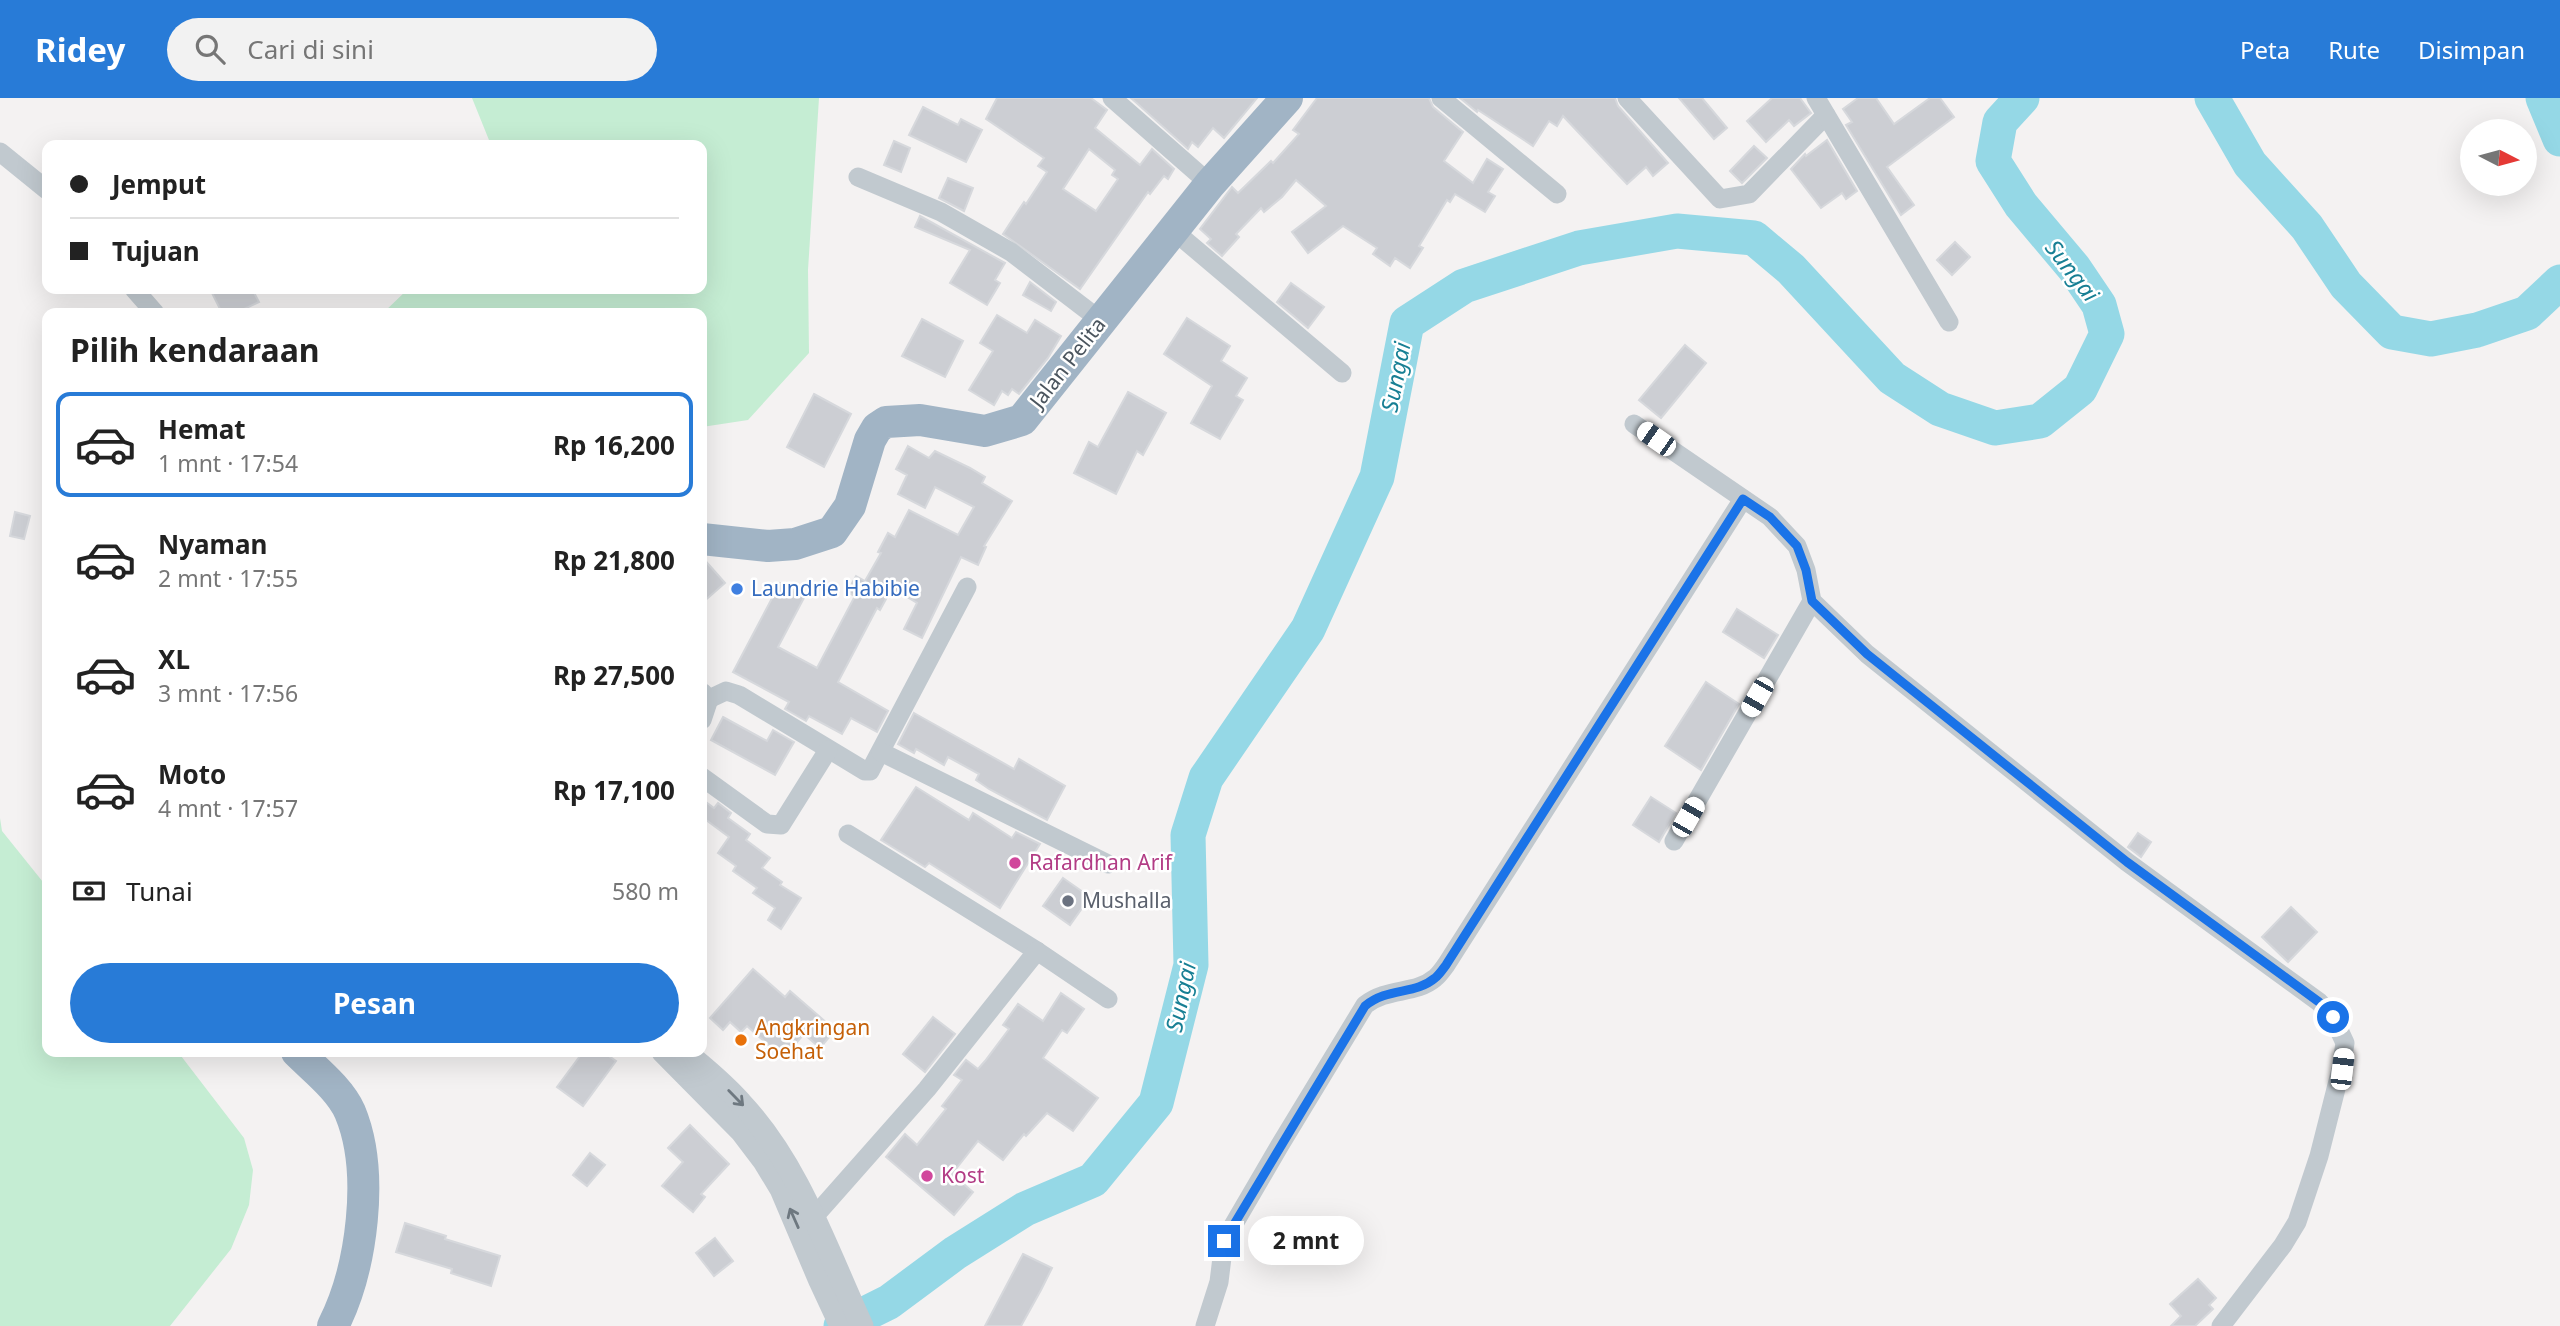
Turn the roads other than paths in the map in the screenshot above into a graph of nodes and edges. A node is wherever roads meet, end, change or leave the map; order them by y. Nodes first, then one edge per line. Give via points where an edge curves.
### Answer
1 (1112, 98) edge
2 (1287, 98) edge
3 (1441, 98) edge
4 (1627, 98) edge
5 (1816, 98) edge
6 (1826, 115) junction
7 (0, 152) edge
8 (858, 177) dead end
9 (1210, 184) junction
10 (42, 186) edge
11 (1556, 194) dead end
12 (1174, 231) junction
13 (138, 294) edge
14 (151, 308) edge
15 (1100, 320) junction
16 (1949, 323) dead end
17 (1342, 373) dead end
18 (1634, 424) dead end
19 (1743, 499) junction
20 (707, 540) edge
21 (967, 587) dead end
22 (1812, 601) junction
23 (707, 695) edge
24 (828, 750) junction
25 (881, 752) junction
26 (707, 782) edge
27 (848, 834) dead end
28 (1674, 841) dead end
29 (1108, 864) dead end
30 (1037, 951) junction
31 (1108, 999) dead end
32 (302, 1057) edge
33 (668, 1057) edge
34 (690, 1057) edge
35 (813, 1218) junction
36 (829, 1279) junction
37 (333, 1326) edge
38 (841, 1326) edge
39 (862, 1326) edge
40 (1205, 1326) edge
41 (2221, 1326) edge

1 - 9 street
2 - 9 highway, Jalan Pelita
3 - 11 street
4 - 6 street via 1720,199 1749,194
5 - 6 street
6 - 16 street
7 - 10 street
8 - 15 street via 941,212 1011,252
9 - 12 highway, Jalan Pelita
12 - 15 highway, Jalan Pelita
12 - 17 street
13 - 14 street
15 - 20 highway, Jalan Pelita via 1029,413 1015,423 985,431 902,419 877,428 850,506 832,532 795,544 768,546
18 - 19 street
19 - 22 street via 1770,517 1797,546
19 - 40 street via 1446,965 1422,986 1377,996 1365,1006 1224,1241 1217,1292
21 - 25 street
22 - 28 street
22 - 41 street via 1867,654 2116,853 2319,1002 2333,1017 2345,1043 2342,1069 2297,1222
23 - 24 street via 726,691 739,695
24 - 25 street via 865,771 870,771
24 - 26 street via 780,825 767,824
25 - 29 street
27 - 30 street
30 - 31 street
30 - 35 street via 927,1089
32 - 37 highway via 343,1100 358,1143 364,1202 360,1235 352,1276
36 -> 33 street via 764,1161 742,1132
34 -> 35 street via 742,1104 772,1143
35 - 36 street
36 - 38 street
36 - 39 street

